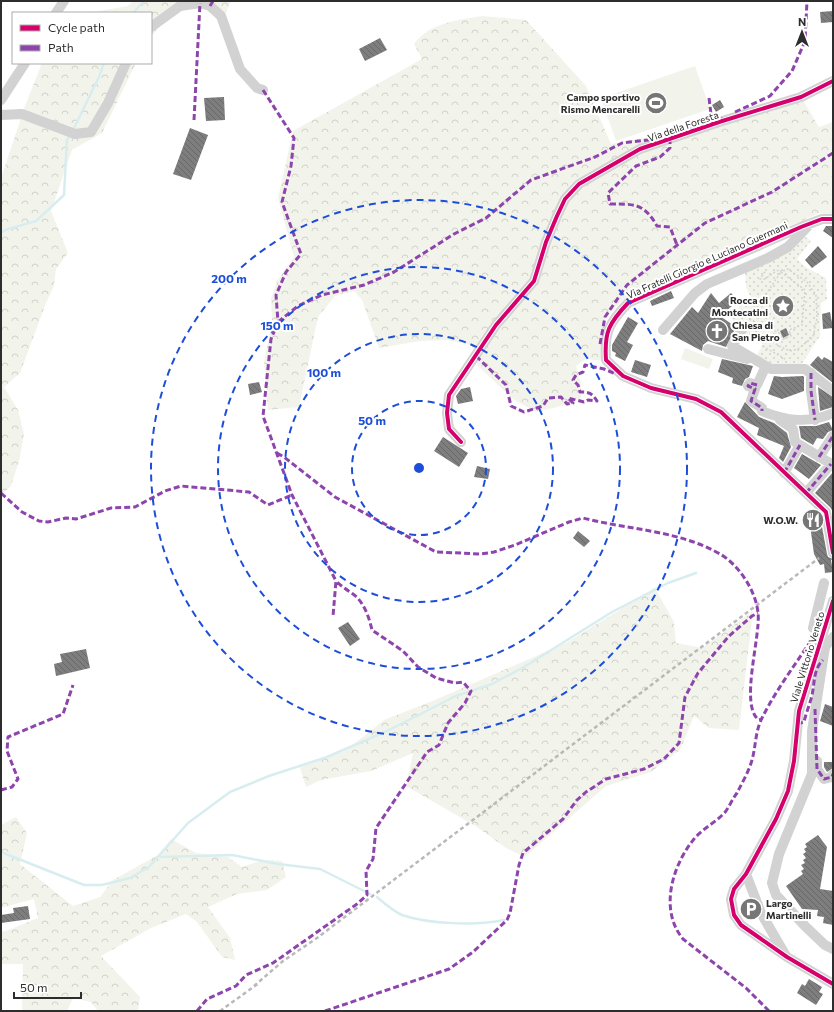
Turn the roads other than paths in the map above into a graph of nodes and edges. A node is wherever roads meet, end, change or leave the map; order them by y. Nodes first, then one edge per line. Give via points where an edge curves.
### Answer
1 (64, 1) edge
2 (57, 12) edge
3 (152, 26) edge
4 (24, 64) edge
5 (126, 64) edge
6 (833, 81) edge
7 (263, 90) dead end
8 (1, 100) edge
9 (1, 115) edge
10 (833, 219) edge
11 (811, 223) junction
12 (664, 330) dead end
13 (747, 330) road end
14 (708, 349) dead end
15 (776, 369) junction
16 (764, 370) junction
17 (811, 373) junction
18 (833, 391) edge
19 (830, 415) edge
20 (779, 418) junction
21 (815, 420) junction
22 (833, 436) edge
23 (461, 442) dead end
24 (800, 445) junction
25 (819, 457) junction
26 (832, 465) edge
27 (784, 473) junction
28 (806, 493) junction
29 (831, 523) edge
30 (833, 553) edge
31 (824, 583) dead end
32 (833, 601) edge
33 (823, 631) junction
34 (833, 637) edge
35 (816, 709) junction
36 (833, 774) edge
37 (746, 874) junction
38 (833, 949) edge
39 (787, 957) junction
40 (833, 984) edge

1 - 2 street
3 - 7 street via 180,6 200,3 210,6 221,16 240,68 257,88
4 - 8 street
5 - 9 street via 108,103 91,132 75,134 22,114
6 - 23 street, Via della Foresta via 801,97 640,149 579,184 565,199 557,216 534,280 496,325 449,395 449,429
10 - 11 street, Via Fratelli Giorgio e Luciano Guermani
11 - 12 street via 788,247 707,284 695,293
11 - 27 street, Via Fratelli Giorgio e Luciano Guermani via 628,303 613,319 604,342 606,360 623,376 651,388 696,400 721,412
13 - 15 street via 732,346 770,369
14 - 16 street via 756,362
15 - 16 street via 775,372
15 - 17 street via 805,369
16 - 20 street via 757,385 750,383 748,386 756,389 751,401 762,408 762,411
17 - 18 street
17 - 21 street via 810,392
19 - 21 street
20 - 21 street
20 - 24 street via 793,429 795,442
22 - 25 street
24 - 25 street
24 - 27 street
25 - 26 street
26 - 28 street
27 - 28 street, Via Fratelli Giorgio e Luciano Guermani
28 - 29 street, Via Fratelli Giorgio e Luciano Guermani via 826,512
29 - 30 street, Via Fratelli Giorgio e Luciano Guermani
31 - 33 street via 813,628
32 - 33 street, Viale Vittorio Veneto
33 - 37 street, Viale Vittorio Veneto via 799,711 788,791
34 - 35 street via 825,648
35 - 36 street via 817,769 824,779 832,777
35 - 38 street via 812,732 812,774 779,854 772,882 776,895 825,945
37 - 39 street, Viale Vittorio Veneto via 761,913
37 - 39 street, Viale Vittorio Veneto via 732,893 731,906 735,918 747,930
39 - 40 street, Viale Vittorio Veneto

